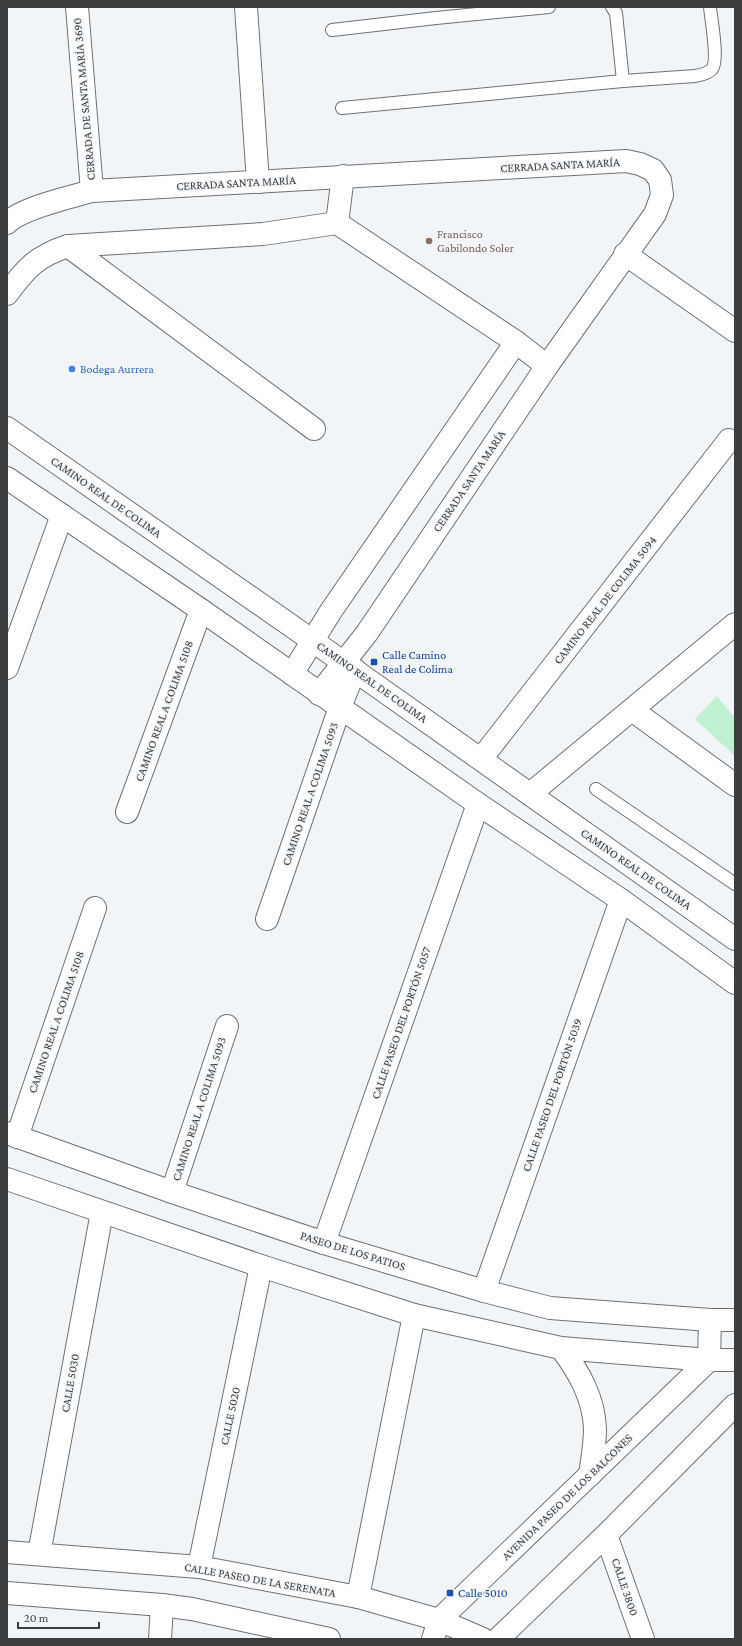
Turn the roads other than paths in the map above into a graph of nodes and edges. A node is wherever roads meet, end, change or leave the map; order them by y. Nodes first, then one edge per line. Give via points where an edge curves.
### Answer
1 (77, 7) edge
2 (246, 7) edge
3 (549, 7) edge
4 (612, 7) edge
5 (710, 7) edge
6 (332, 30) dead end
7 (623, 81) junction
8 (342, 108) dead end
9 (343, 176) junction
10 (258, 182) junction
11 (92, 191) junction
12 (7, 223) edge
13 (337, 223) junction
14 (68, 246) junction
15 (625, 254) junction
16 (7, 294) edge
17 (735, 331) edge
18 (516, 342) junction
19 (547, 366) junction
20 (7, 428) edge
21 (314, 429) dead end
22 (729, 440) dead end
23 (7, 478) edge
24 (62, 515) junction
25 (201, 610) junction
26 (735, 624) edge
27 (313, 641) junction
28 (349, 666) junction
29 (7, 668) edge
30 (292, 674) junction
31 (319, 694) junction
32 (340, 707) junction
33 (632, 710) junction
34 (481, 760) junction
35 (735, 785) edge
36 (596, 789) dead end
37 (530, 794) junction
38 (478, 804) junction
39 (127, 812) dead end
40 (735, 884) edge
41 (621, 900) junction
42 (95, 908) dead end
43 (267, 919) dead end
44 (735, 939) edge
45 (735, 983) edge
46 (227, 1026) dead end
47 (12, 1135) edge
48 (7, 1179) edge
49 (172, 1192) junction
50 (102, 1212) junction
51 (324, 1243) junction
52 (261, 1266) junction
53 (484, 1291) junction
54 (414, 1315) junction
55 (710, 1320) junction
56 (735, 1320) edge
57 (561, 1348) junction
58 (709, 1360) junction
59 (735, 1360) edge
60 (733, 1416) edge
61 (590, 1475) junction
62 (606, 1535) junction
63 (7, 1552) edge
64 (39, 1554) junction
65 (199, 1567) junction
66 (7, 1593) edge
67 (358, 1597) junction
68 (162, 1605) junction
69 (436, 1629) edge
70 (325, 1638) edge
71 (160, 1639) edge
72 (483, 1639) edge
73 (498, 1639) edge
74 (642, 1639) edge

1 - 11 street, CERRADA DE SANTA MARÍA 3690
2 - 10 street
3 - 6 lane
4 - 7 lane via 616,13
5 - 7 lane via 715,60 712,68 695,76
7 - 8 lane
9 - 10 street, CERRADA SANTA MARÍA
9 - 13 street
9 - 15 street, CERRADA SANTA MARÍA via 626,161 640,164 653,170 660,180 662,195 655,214
10 - 11 street, CERRADA SANTA MARÍA
11 - 12 street, CERRADA SANTA MARÍA via 30,210
13 - 14 street via 263,234
13 - 18 street
14 - 16 street via 51,251 36,260
14 - 21 street
15 - 17 street
15 - 19 street, CERRADA SANTA MARÍA
18 - 19 street
18 - 27 street
19 - 28 street, CERRADA SANTA MARÍA via 367,633
20 - 27 street, CAMINO REAL DE COLIMA
22 - 34 street, CAMINO REAL DE COLIMA 5094
23 - 24 street
24 - 25 street
24 - 29 street
25 - 30 street
25 - 39 street, CAMINO REAL A COLIMA 5108
26 - 33 street
27 - 28 street, CAMINO REAL DE COLIMA
27 - 30 street
28 - 31 street, CERRADA SANTA MARÍA
28 - 32 street, CAMINO REAL A COLIMA 5093
28 - 34 street, CAMINO REAL DE COLIMA
30 - 31 street
31 - 32 street
32 - 38 street
32 - 43 street, CAMINO REAL A COLIMA 5093
33 - 35 street
33 - 37 street
34 - 37 street, CAMINO REAL DE COLIMA
36 - 40 lane
37 - 44 street, CAMINO REAL DE COLIMA
38 - 41 street
38 - 51 street, CALLE PASEO DEL PORTÓN 5057
41 - 45 street
41 - 53 street, CALLE PASEO DEL PORTÓN 5039
42 - 47 street, CAMINO REAL A COLIMA 5108
46 - 49 street, CAMINO REAL A COLIMA 5093
47 - 49 street, PASEO DE LOS PATIOS
48 - 50 street
49 - 51 street, PASEO DE LOS PATIOS
50 - 52 street
50 - 64 street, CALLE 5030
51 - 53 street, PASEO DE LOS PATIOS
52 - 54 street
52 - 65 street, CALLE 5020
53 - 55 street, PASEO DE LOS PATIOS via 550,1308
54 - 57 street
54 - 67 street
55 - 56 street
55 - 58 street
57 - 58 street
57 - 61 street via 581,1377 593,1414 595,1430
58 - 59 street
58 - 61 street, AVENIDA PASEO DE LOS BALCONES
60 - 62 street
61 - 69 street, AVENIDA PASEO DE LOS BALCONES
62 - 73 street
62 - 74 street, CALLE 3800
63 - 64 street, CALLE PASEO DE LA SERENATA
64 - 65 street, CALLE PASEO DE LA SERENATA
65 - 67 street, CALLE PASEO DE LA SERENATA
66 - 68 street
67 - 69 street, CALLE PASEO DE LA SERENATA
68 - 70 street via 192,1609
68 - 71 street
69 - 72 street, CALLE PASEO DE LA SERENATA

